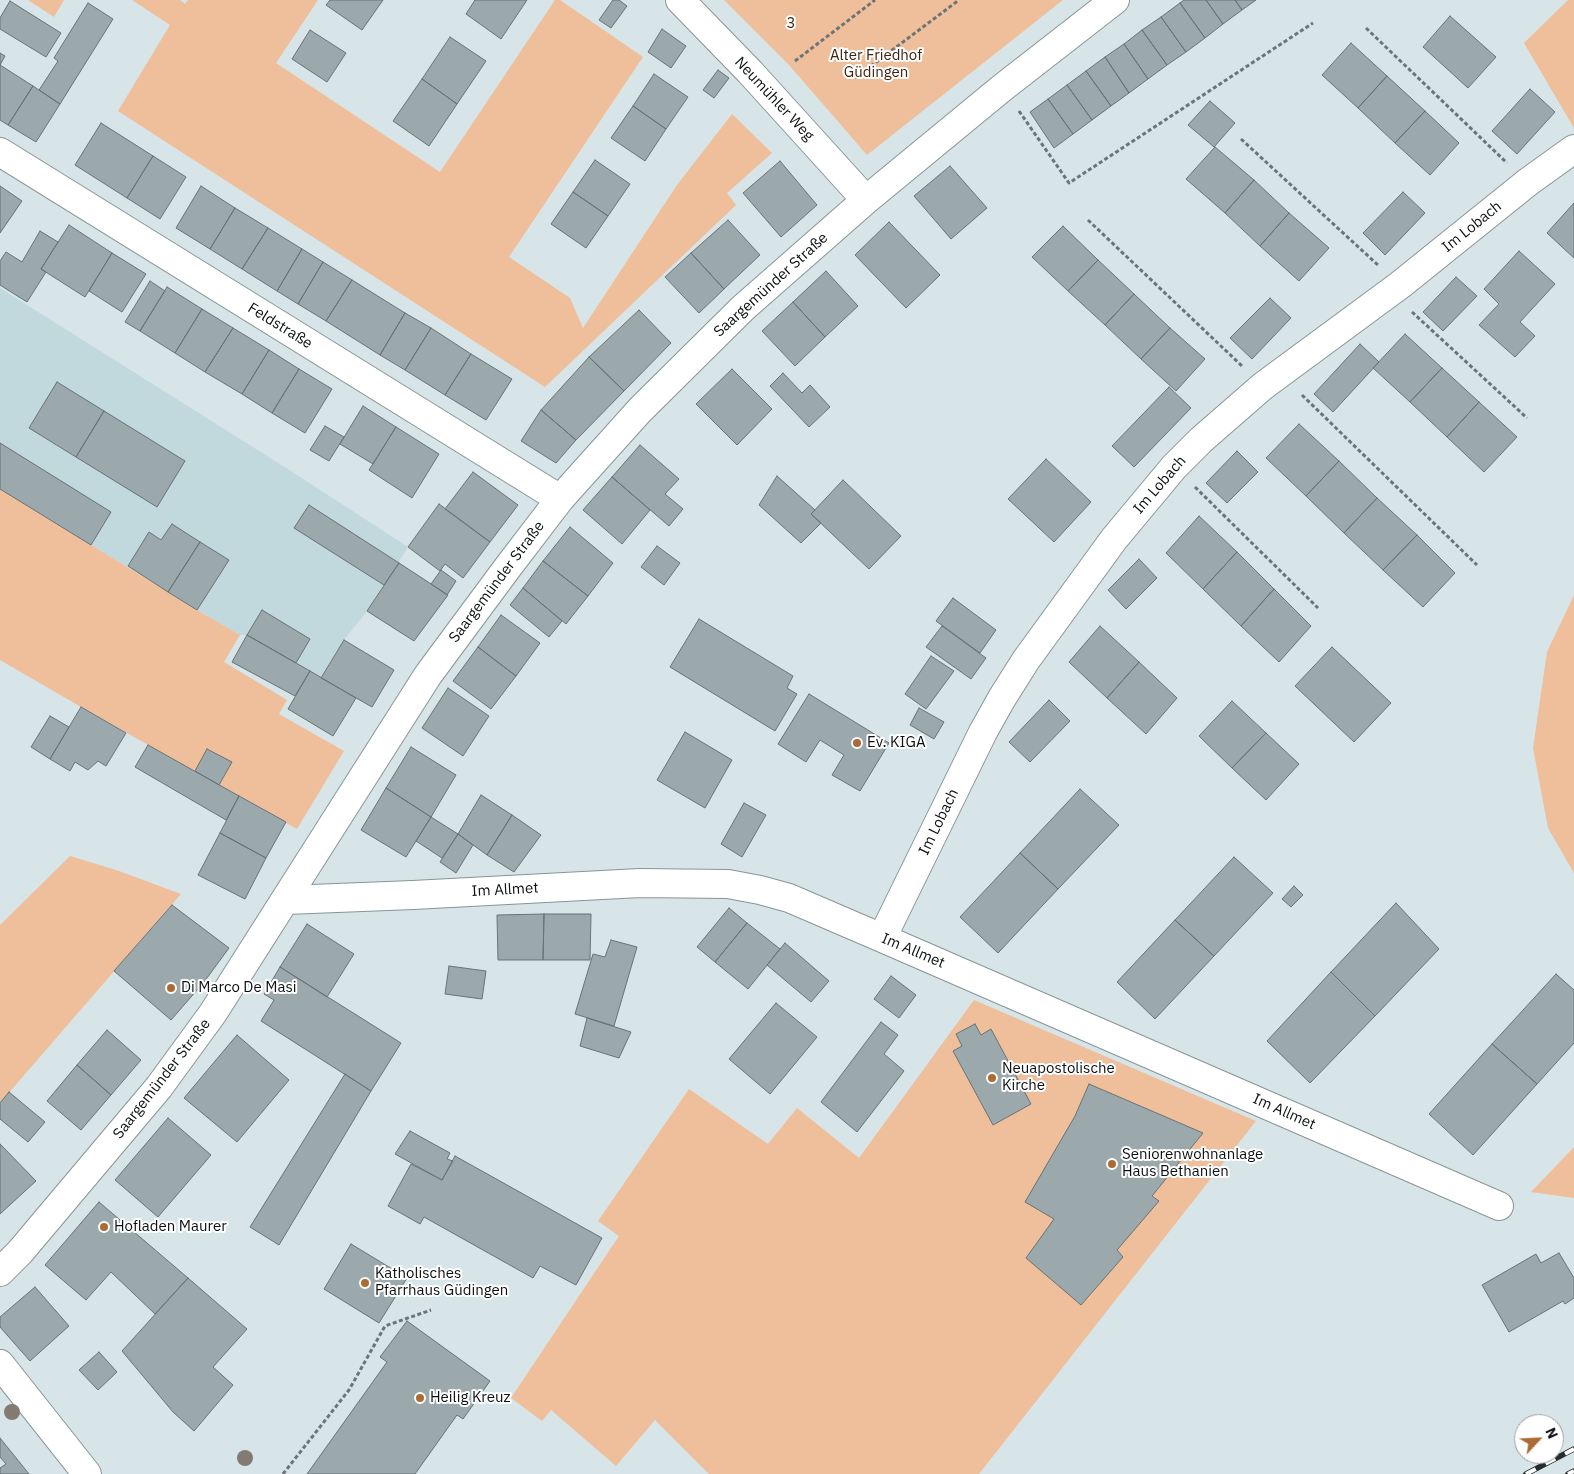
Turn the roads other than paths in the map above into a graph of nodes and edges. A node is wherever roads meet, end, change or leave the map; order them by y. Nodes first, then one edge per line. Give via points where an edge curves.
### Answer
1 (680, 0) edge
2 (1115, 0) edge
3 (1574, 149) edge
4 (0, 152) edge
5 (866, 200) junction
6 (560, 500) junction
7 (286, 900) junction
8 (882, 938) junction
9 (1499, 1206) dead end
10 (0, 1272) edge
11 (0, 1364) edge
12 (87, 1474) edge

1 - 5 street, Neumühler Weg
2 - 5 street, Saargemünder Straße
3 - 8 street, Im Lobach via 1271,380 1174,467 1114,539 1016,675 982,732
4 - 6 street, Feldstraße
5 - 6 street, Saargemünder Straße via 743,308 667,382
6 - 7 street, Saargemünder Straße via 428,675
7 - 8 street, Im Allmet via 640,883 718,883 789,898
7 - 10 street, Saargemünder Straße via 213,1013 158,1087
8 - 9 street, Im Allmet
11 - 12 street

